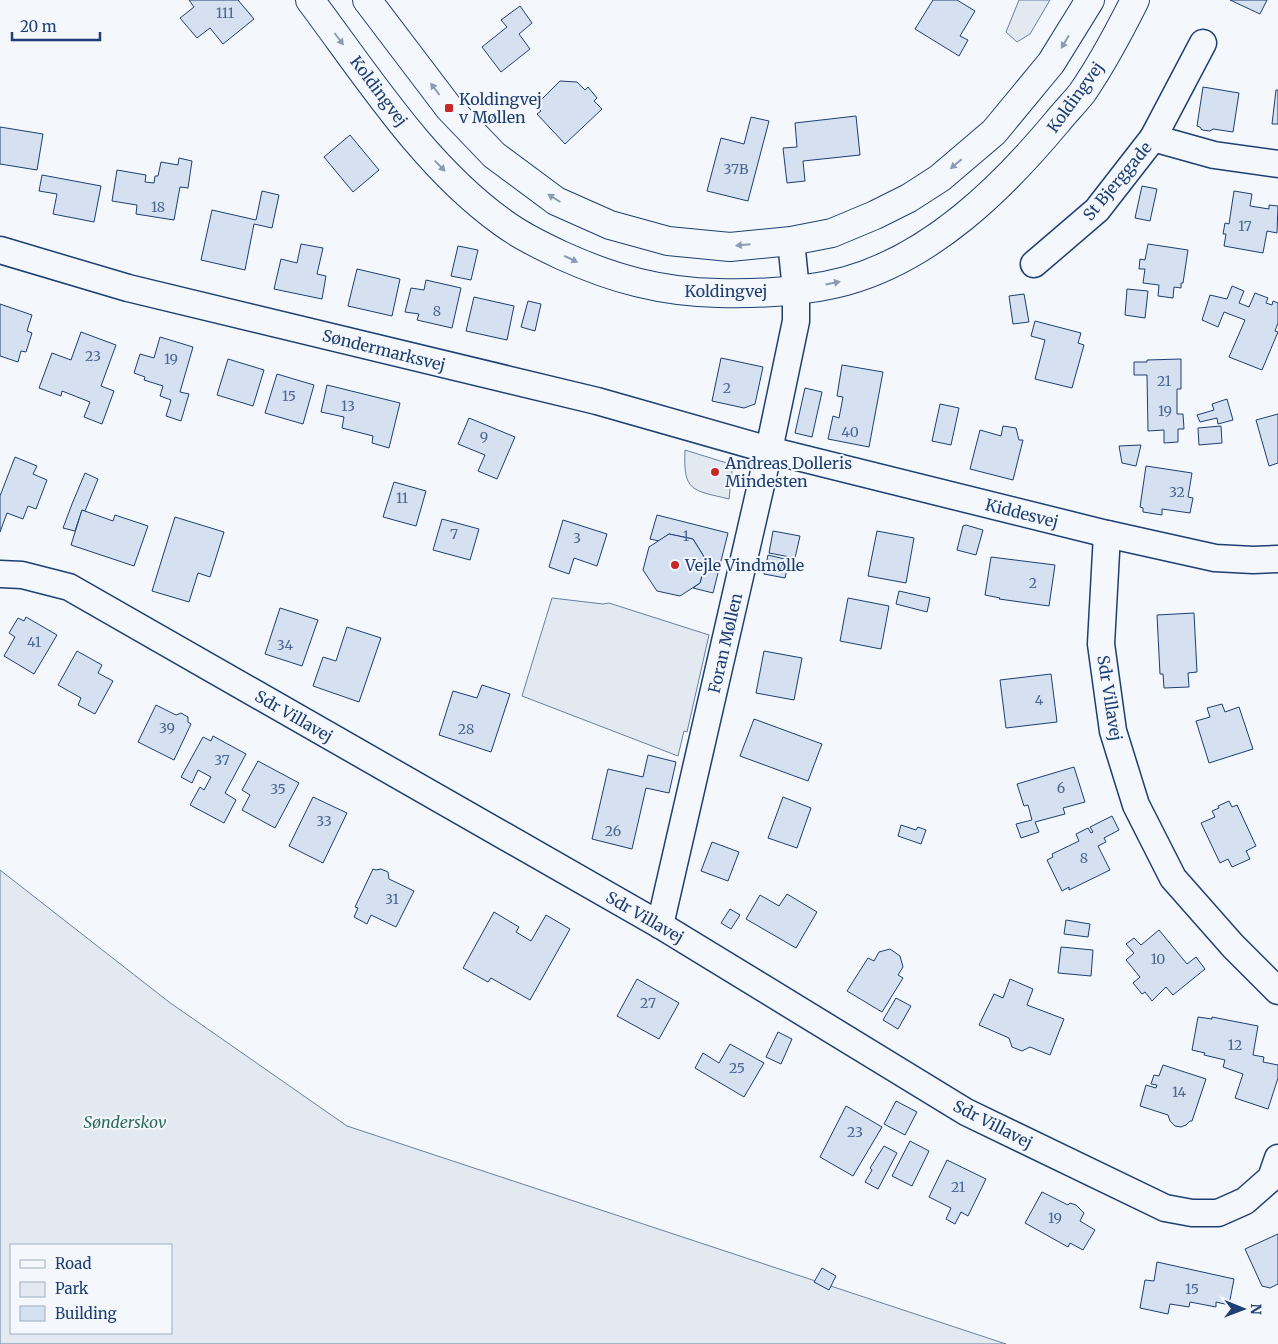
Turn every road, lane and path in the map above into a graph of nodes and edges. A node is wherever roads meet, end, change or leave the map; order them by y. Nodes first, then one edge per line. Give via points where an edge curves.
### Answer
1 (310, 0) edge
2 (367, 0) edge
3 (1090, 0) edge
4 (1135, 0) edge
5 (1203, 43) dead end
6 (1153, 138) junction
7 (1278, 164) edge
8 (791, 241) junction
9 (0, 250) edge
10 (1034, 264) dead end
11 (796, 290) junction
12 (769, 450) junction
13 (1107, 534) junction
14 (1278, 559) edge
15 (0, 574) edge
16 (660, 925) junction
17 (1278, 991) edge
18 (1278, 1158) edge

1 -> 11 main road, Koldingvej via 416,141 474,200 535,243 597,271 644,286 689,293 743,294
8 -> 2 main road via 730,247 668,241 610,225 556,201 494,156 455,115
3 -> 8 main road via 1052,64 994,132 940,178 875,216 832,232
11 -> 4 main road, Koldingvej via 846,281 892,263 964,216 1032,153 1081,94
5 - 6 street, St Bjerggade
6 - 7 street, St Bjerggade via 1214,155
6 - 10 street, St Bjerggade via 1097,210
8 - 11 street, Foran Møllen
9 - 12 street, Søndermarksvej via 128,288 597,401
11 - 12 street, Foran Møllen via 796,321
12 - 13 street, Kiddesvej
12 - 16 street, Foran Møllen
13 - 14 street, Kiddesvej via 1215,558
13 - 17 street, Sdr Villavej via 1101,644 1113,731 1136,805 1173,878
15 - 16 street, Sdr Villavej via 22,575 69,587
16 - 18 street, Sdr Villavej via 966,1112 1165,1208 1218,1213 1245,1201 1271,1178

